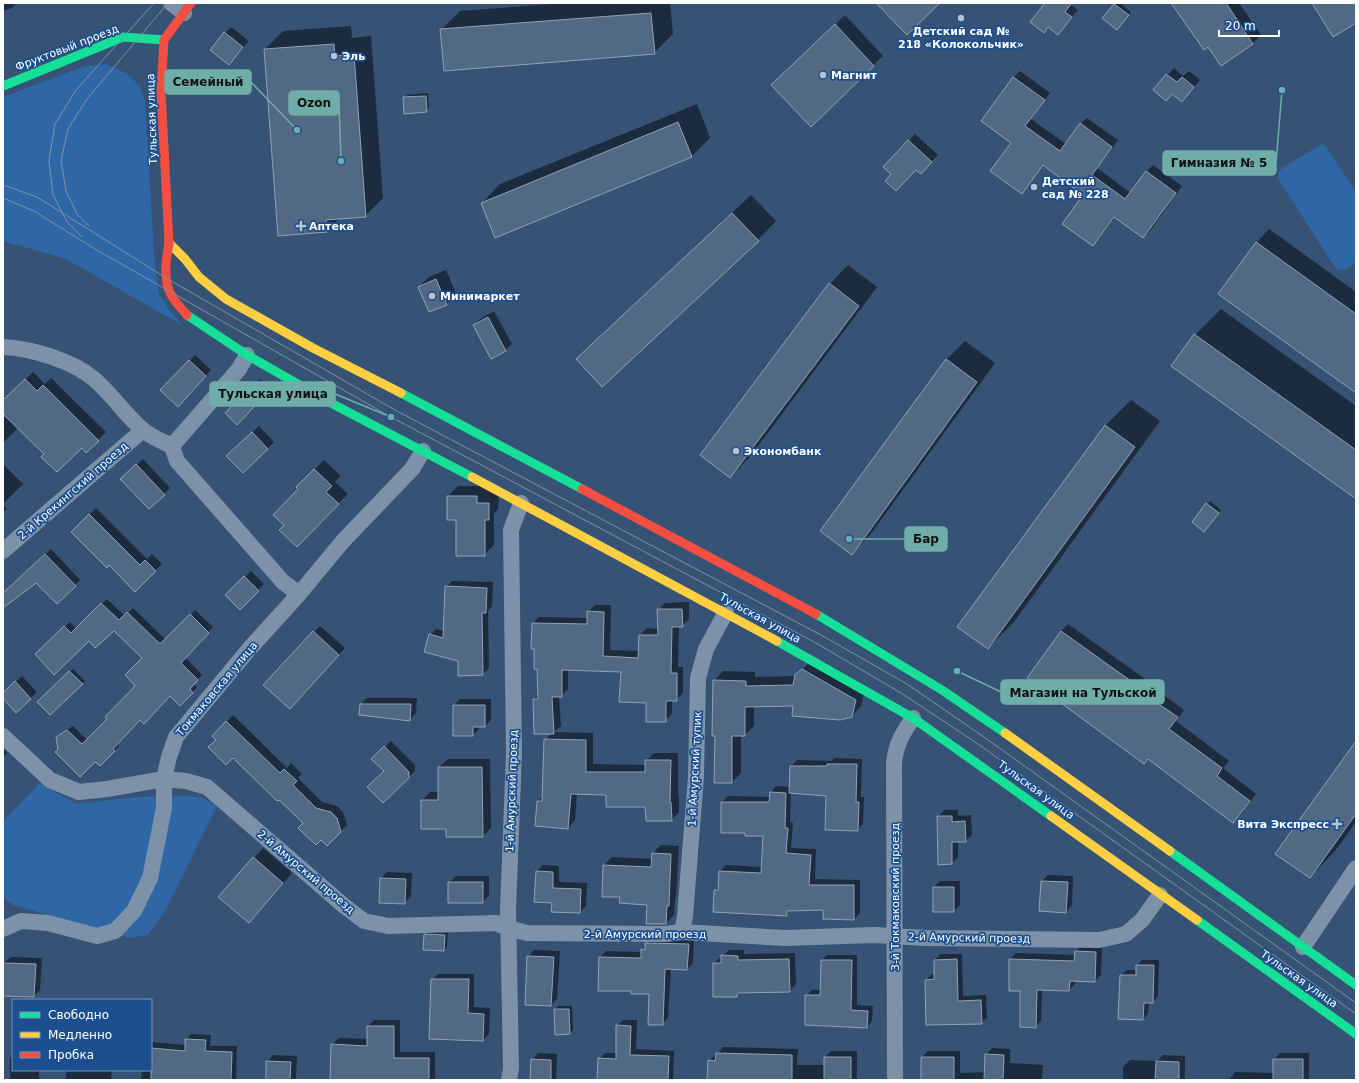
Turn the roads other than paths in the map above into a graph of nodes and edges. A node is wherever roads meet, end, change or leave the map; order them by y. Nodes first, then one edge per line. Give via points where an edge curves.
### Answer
1 (170, 3) edge
2 (188, 8) edge
3 (164, 40) junction
4 (3, 86) edge
5 (169, 243) junction
6 (3, 347) edge
7 (247, 355) junction
8 (143, 430) junction
9 (172, 446) junction
10 (423, 451) junction
11 (521, 503) junction
12 (3, 551) edge
13 (299, 594) junction
14 (726, 612) junction
15 (913, 718) junction
16 (3, 736) edge
17 (164, 779) junction
18 (1356, 868) edge
19 (1160, 895) junction
20 (508, 928) junction
21 (3, 929) edge
22 (682, 932) junction
23 (896, 937) junction
24 (1303, 947) junction
25 (1356, 986) edge
26 (1356, 1034) edge
27 (510, 1080) edge
28 (895, 1080) edge

1 - 2 street
2 - 3 street
3 - 4 street, Фруктовый проезд via 123,37
3 - 5 street, Тульская улица via 161,91
5 - 7 street, Тульская улица via 166,278 172,297 188,316
5 - 24 street via 199,277 226,299 313,348 826,619 935,686 979,714
6 - 8 street via 48,356 80,370 94,379
7 - 9 street via 240,369
7 - 10 street, Тульская улица
8 - 9 street
8 - 12 street, 2-й Крекингский проезд
9 - 13 street via 177,461 283,582
10 - 11 street, Тульская улица
10 - 13 street, Токмаковская улица via 412,469 343,541
11 - 14 street, Тульская улица
11 - 20 street, 1-й Амурский проезд via 511,530 514,753
13 - 17 street, Токмаковская улица via 176,737
14 - 15 street, Тульская улица
14 - 22 street, 1-й Амурский тупик via 706,649 698,678 696,777
15 - 19 street, Тульская улица
15 - 23 street, 3-й Токмаковский проезд via 896,748 894,763
16 - 17 street, 2-й Амурский проезд via 50,780 79,792
17 - 20 street, 2-й Амурский проезд via 186,781 207,787 343,905 364,920 388,926 496,923
17 - 21 street, Токмаковская улица via 164,808 150,878 134,911 115,931 97,936 48,923 21,921
18 - 24 street
19 - 23 street, 2-й Амурский проезд via 1142,920 1126,934 1099,940
19 - 26 street, Тульская улица
20 - 22 street, 2-й Амурский проезд via 527,933
20 - 27 street, 1-й Амурский проезд
22 - 23 street, 2-й Амурский проезд via 785,938 874,935
23 - 28 street, 3-й Токмаковский проезд
24 - 25 street

